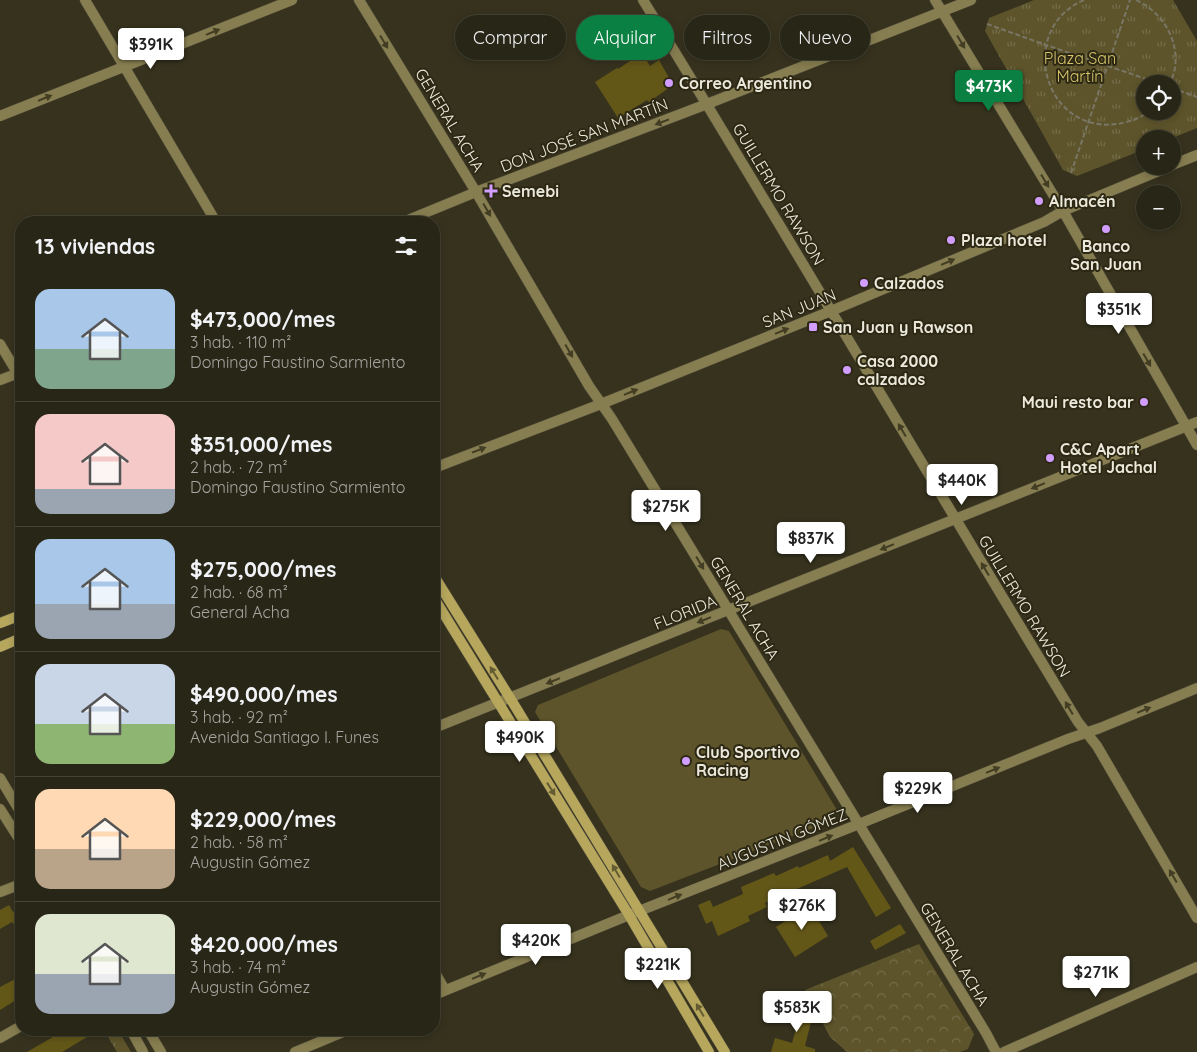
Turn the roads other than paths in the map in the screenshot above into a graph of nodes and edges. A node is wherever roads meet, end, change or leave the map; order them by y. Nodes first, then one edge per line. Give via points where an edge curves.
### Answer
1 (86, 0) edge
2 (292, 0) edge
3 (359, 0) edge
4 (643, 0) edge
5 (936, 0) edge
6 (971, 0) edge
7 (943, 12) junction
8 (125, 66) junction
9 (707, 104) junction
10 (0, 116) edge
11 (1197, 155) edge
12 (1181, 162) edge
13 (1150, 175) edge
14 (476, 192) junction
15 (1063, 211) junction
16 (212, 216) edge
17 (418, 216) edge
18 (831, 311) junction
19 (0, 344) edge
20 (15, 367) edge
21 (15, 376) edge
22 (0, 380) edge
23 (601, 404) junction
24 (1197, 422) edge
25 (1186, 427) junction
26 (1197, 445) edge
27 (440, 466) edge
28 (955, 520) junction
29 (440, 586) edge
30 (440, 608) edge
31 (729, 611) junction
32 (15, 617) edge
33 (0, 623) edge
34 (15, 641) edge
35 (0, 647) edge
36 (1197, 688) edge
37 (510, 698) junction
38 (498, 703) junction
39 (440, 726) edge
40 (1086, 733) junction
41 (0, 778) edge
42 (15, 803) edge
43 (0, 809) edge
44 (859, 824) junction
45 (15, 833) edge
46 (15, 886) edge
47 (0, 892) edge
48 (640, 911) junction
49 (629, 915) junction
50 (1197, 918) edge
51 (1197, 967) edge
52 (440, 980) edge
53 (446, 990) junction
54 (440, 992) edge
55 (15, 1029) edge
56 (134, 1036) edge
57 (152, 1036) edge
58 (334, 1036) edge
59 (0, 1038) edge
60 (143, 1052) edge
61 (161, 1052) edge
62 (295, 1052) edge
63 (709, 1052) edge
64 (725, 1052) edge
65 (996, 1052) edge
66 (1004, 1052) edge

1 - 8 street
8 -> 2 street
3 -> 14 street, GENERAL ACHA
4 - 9 street, GUILLERMO RAWSON
5 - 7 street
6 - 7 street, DON JOSÉ SAN MARTÍN
7 - 9 street, DON JOSÉ SAN MARTÍN
7 -> 15 street
10 -> 8 street
8 - 16 street
9 -> 14 street, DON JOSÉ SAN MARTÍN
9 - 18 street, GUILLERMO RAWSON
11 - 12 street, SAN JUAN
13 - 15 street, SAN JUAN
14 - 17 street, DON JOSÉ SAN MARTÍN
14 -> 23 street, GENERAL ACHA
18 -> 15 street, SAN JUAN via 1044,222
15 -> 25 street
23 -> 18 street, SAN JUAN
28 -> 18 street, GUILLERMO RAWSON
19 - 20 street
21 - 22 street
27 -> 23 street, SAN JUAN
23 -> 31 street, GENERAL ACHA
24 - 25 street, FLORIDA
25 - 26 street
25 -> 28 street, FLORIDA
28 -> 31 street, FLORIDA
40 -> 28 street, GUILLERMO RAWSON
37 -> 29 main road
30 - 38 main road
31 -> 37 street, FLORIDA
31 - 44 street, GENERAL ACHA
32 - 33 main road
34 - 35 main road
40 -> 36 street, AUGUSTIN GÓMEZ
37 - 38 street, FLORIDA
48 -> 37 main road
38 - 39 street, FLORIDA
38 -> 49 main road
44 -> 40 street, AUGUSTIN GÓMEZ
50 -> 40 street, GUILLERMO RAWSON via 1097,746
41 - 42 street
43 - 45 street
48 -> 44 street, AUGUSTIN GÓMEZ
44 - 65 street, GENERAL ACHA
46 - 47 street
48 - 49 street, AUGUSTIN GÓMEZ
64 -> 48 main road
53 -> 49 street, AUGUSTIN GÓMEZ
49 - 63 main road
51 - 66 street
52 - 53 street
53 - 54 street, AUGUSTIN GÓMEZ
55 - 59 street
56 - 60 street
57 - 61 street
58 - 62 street

